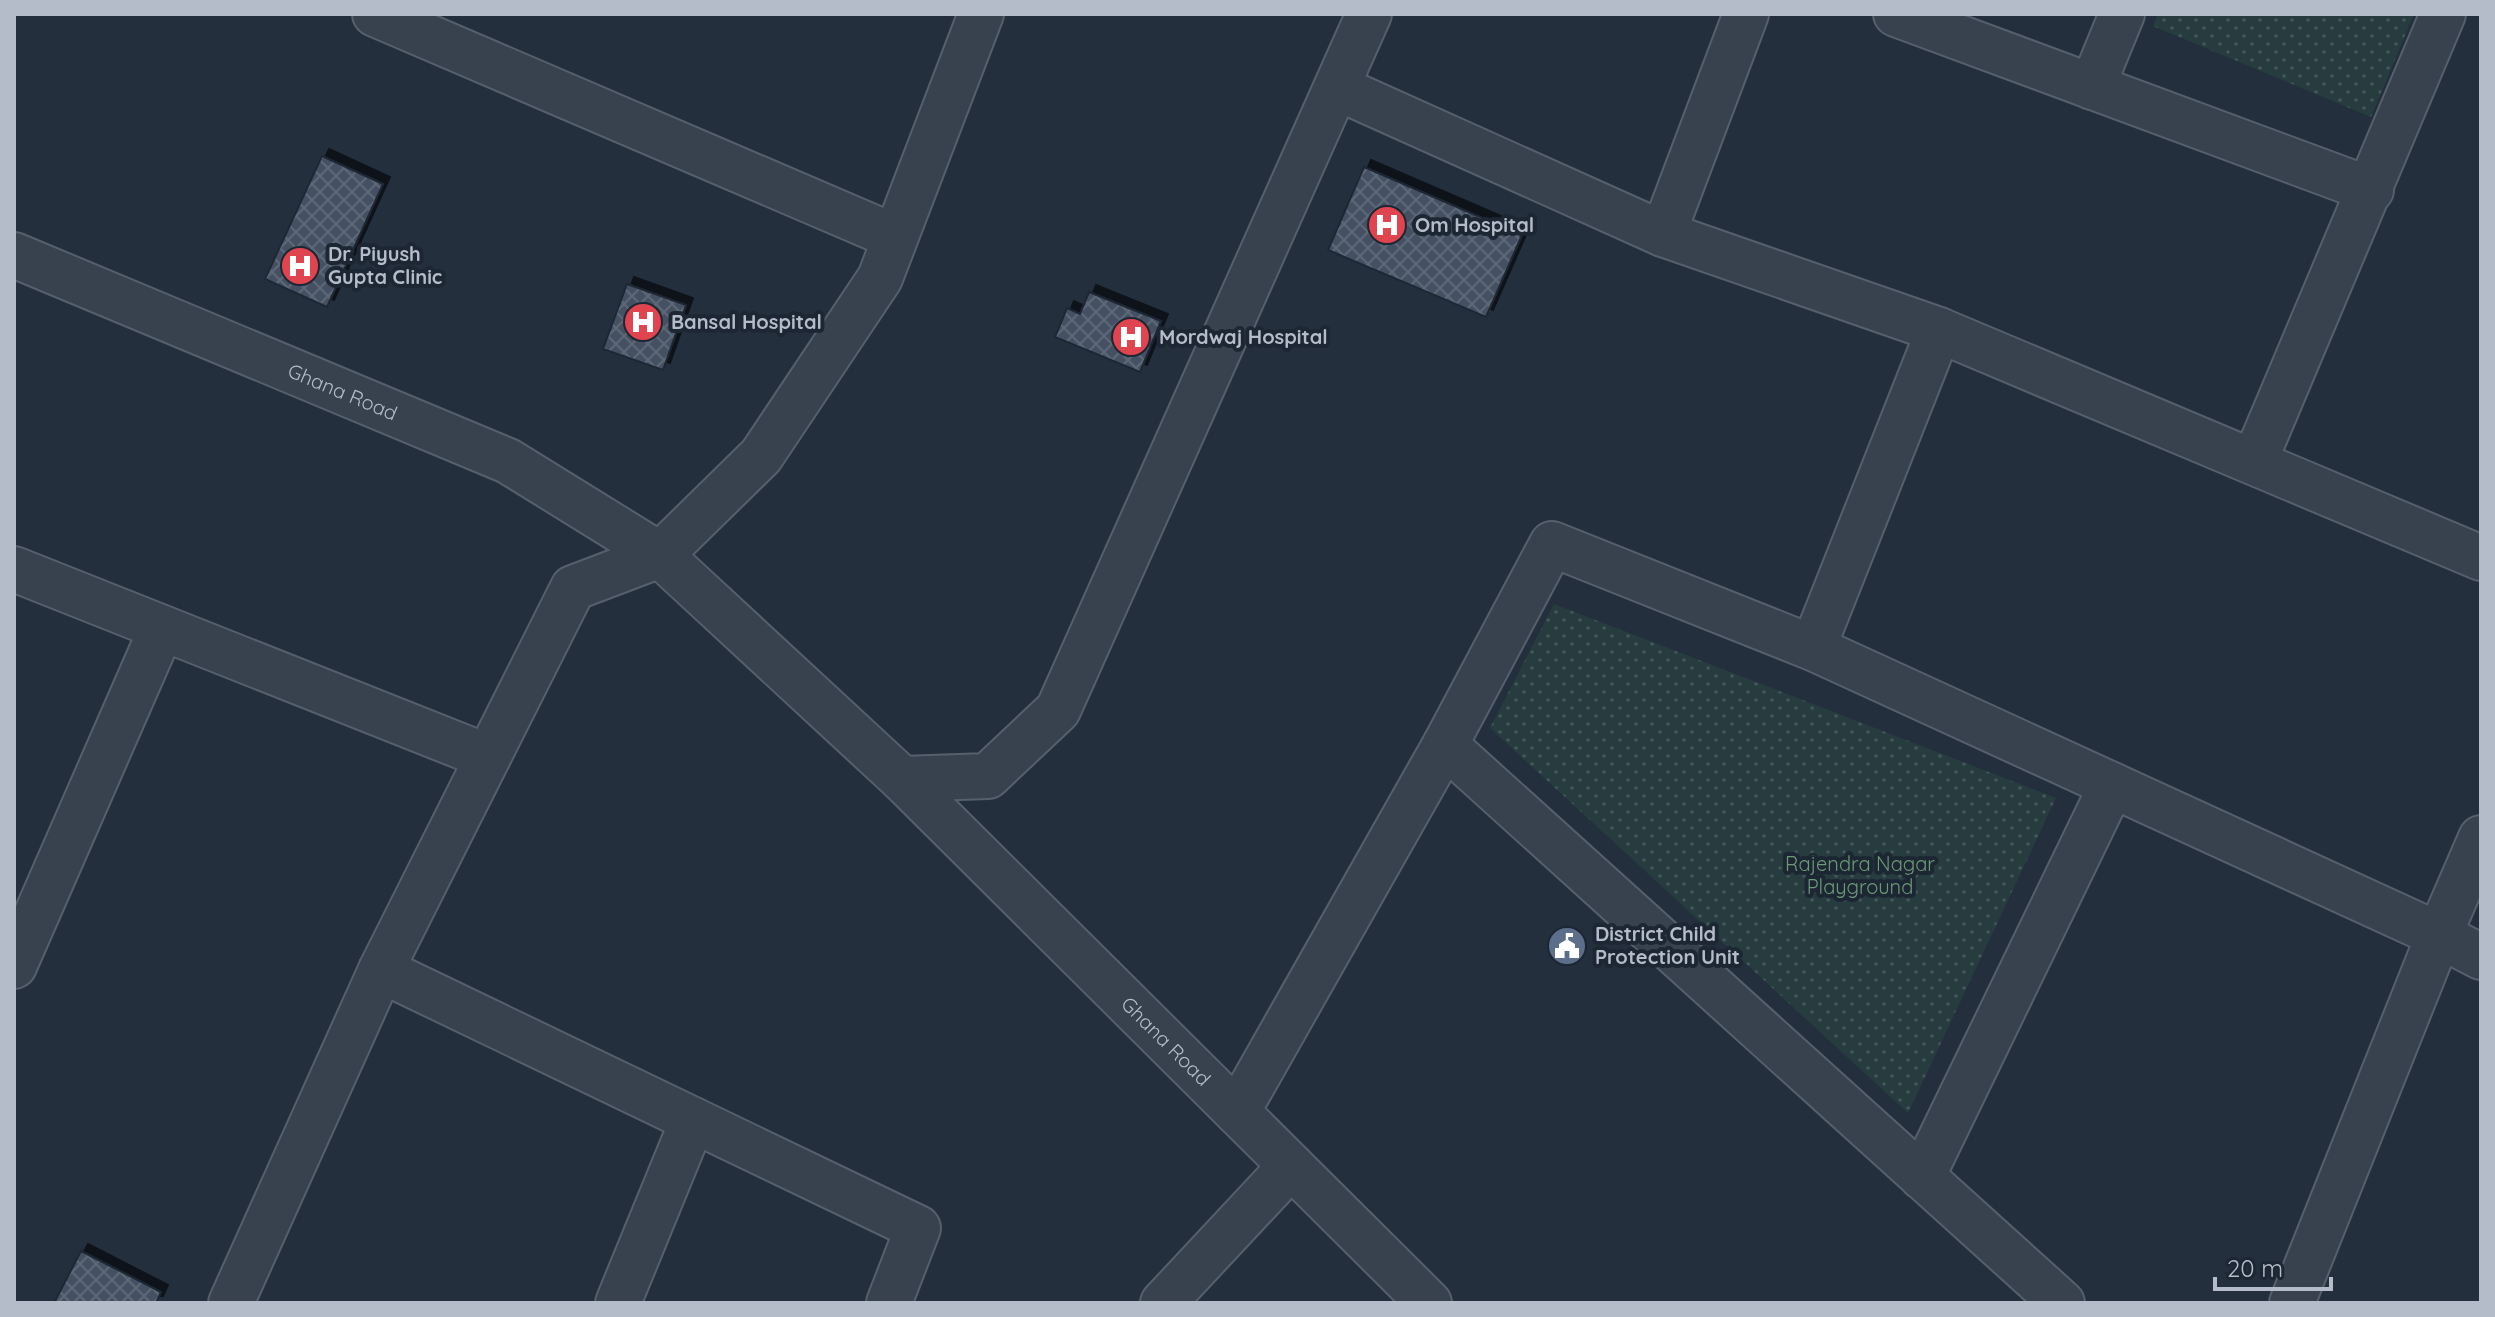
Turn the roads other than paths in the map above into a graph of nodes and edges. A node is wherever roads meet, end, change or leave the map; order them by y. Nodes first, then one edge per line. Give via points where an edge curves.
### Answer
1 (375, 14) edge
2 (981, 14) edge
3 (1369, 14) edge
4 (1746, 14) edge
5 (1896, 14) edge
6 (2122, 14) edge
7 (2443, 14) edge
8 (2092, 87) junction
9 (1338, 88) junction
10 (2371, 190) junction
11 (1663, 234) junction
12 (895, 237) junction
13 (14, 255) edge
14 (1939, 330) junction
15 (2254, 462) junction
16 (660, 555) junction
17 (2481, 558) edge
18 (14, 569) edge
19 (162, 628) junction
20 (1813, 648) junction
21 (1445, 745) junction
22 (488, 757) junction
23 (902, 779) junction
24 (2112, 785) junction
25 (2481, 838) edge
26 (23, 919) edge
27 (2439, 935) junction
28 (2481, 957) edge
29 (14, 966) edge
30 (381, 970) junction
31 (1237, 1112) junction
32 (693, 1120) junction
33 (1291, 1166) junction
34 (1922, 1177) junction
35 (231, 1303) edge
36 (618, 1303) edge
37 (889, 1303) edge
38 (1163, 1303) edge
39 (1429, 1303) edge
40 (2062, 1303) edge
41 (2292, 1303) edge

1 - 12 street
2 - 12 street
3 - 9 street
4 - 11 street
5 - 8 street
6 - 8 street
7 - 10 street
8 - 10 street
9 - 11 street
9 - 23 street via 1058,710 988,776
10 - 15 street
11 - 14 street
12 - 16 street via 880,278 761,456
13 - 16 street, Ghana Road via 508,461
14 - 15 street
14 - 20 street
15 - 17 street
16 - 22 street via 573,588
16 - 23 street, Ghana Road
18 - 19 street
19 - 22 street
19 - 26 street
20 - 21 street via 1552,544
20 - 24 street
21 - 31 street
21 - 34 street
22 - 30 street
23 - 31 street, Ghana Road
24 - 27 street
24 - 34 street
25 - 27 street
26 - 29 street
27 - 28 street
27 - 41 street
30 - 32 street
30 - 35 street
31 - 33 street, Ghana Road
32 - 36 street
32 - 37 street via 918,1228
33 - 38 street
33 - 39 street, Ghana Road
34 - 40 street

